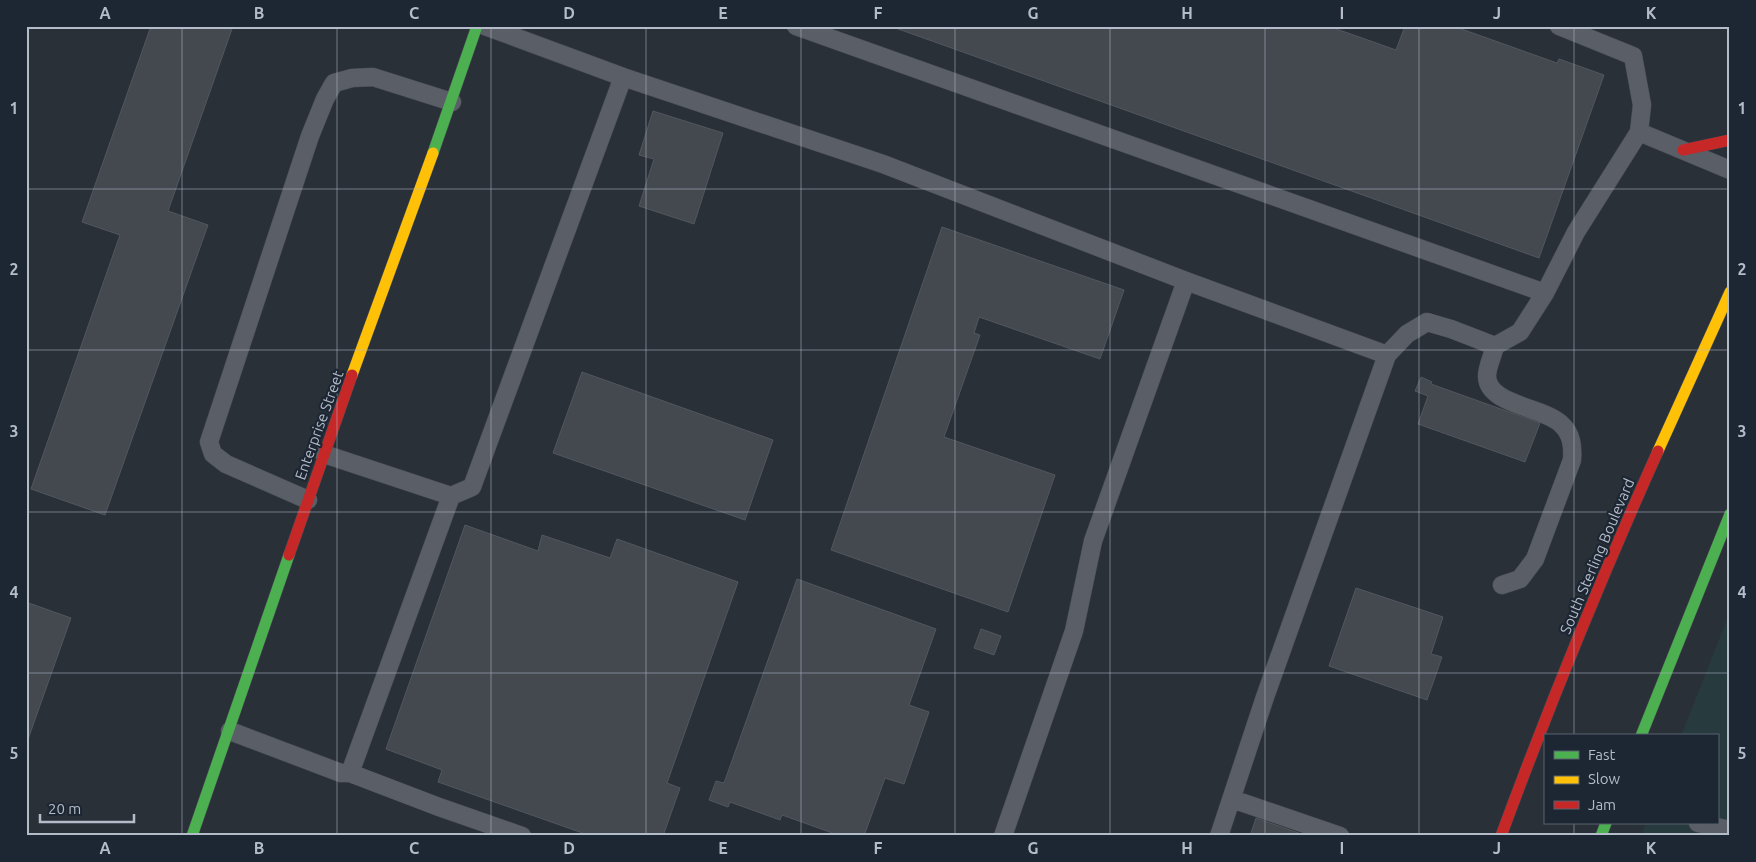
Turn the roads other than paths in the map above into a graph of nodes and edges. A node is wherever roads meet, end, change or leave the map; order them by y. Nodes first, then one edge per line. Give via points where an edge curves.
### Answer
1 (477, 26) edge
2 (485, 26) edge
3 (796, 26) edge
4 (1559, 26) edge
5 (623, 78) junction
6 (452, 102) junction
7 (1639, 132) junction
8 (1730, 140) edge
9 (1683, 150) junction
10 (1730, 170) edge
11 (1186, 281) junction
12 (1730, 292) edge
13 (1545, 293) junction
14 (1495, 346) junction
15 (1387, 355) junction
16 (324, 454) junction
17 (451, 496) junction
18 (308, 500) junction
19 (1730, 514) edge
20 (1502, 585) dead end
21 (230, 731) junction
22 (1642, 734) edge
23 (350, 774) junction
24 (1232, 799) junction
25 (1606, 824) edge
26 (1703, 824) edge
27 (1730, 830) edge
28 (192, 836) edge
29 (522, 836) edge
30 (1003, 836) edge
31 (1220, 836) edge
32 (1340, 836) edge
33 (1501, 836) edge
34 (1601, 836) edge

1 - 6 main road, Enterprise Street
2 - 5 lane
3 - 13 lane
4 - 7 lane via 1633,56 1642,105
5 - 11 lane via 883,164
5 - 17 lane via 472,487
6 - 16 main road, Enterprise Street
6 - 18 lane via 374,77 352,78 334,83 310,136 209,442 213,454 226,464
7 - 9 lane
7 - 13 lane via 1576,232
8 - 9 main road
9 - 10 lane
11 - 15 lane
11 - 30 lane via 1093,541 1074,631
12 - 33 main road, South Sterling Boulevard via 1665,433 1552,699
13 - 14 lane via 1520,332
14 - 15 lane via 1427,322 1407,334
14 - 20 lane via 1487,376 1489,387 1500,397 1550,416 1562,424 1573,446 1572,460 1535,559 1520,579
15 - 24 lane
16 - 17 lane
16 - 18 main road, Enterprise Street
17 - 23 lane
18 - 21 main road, Enterprise Street
19 - 22 main road
21 - 23 lane
21 - 28 main road, Enterprise Street
23 - 29 lane
24 - 31 lane
24 - 32 lane
25 - 34 main road
26 - 27 lane

